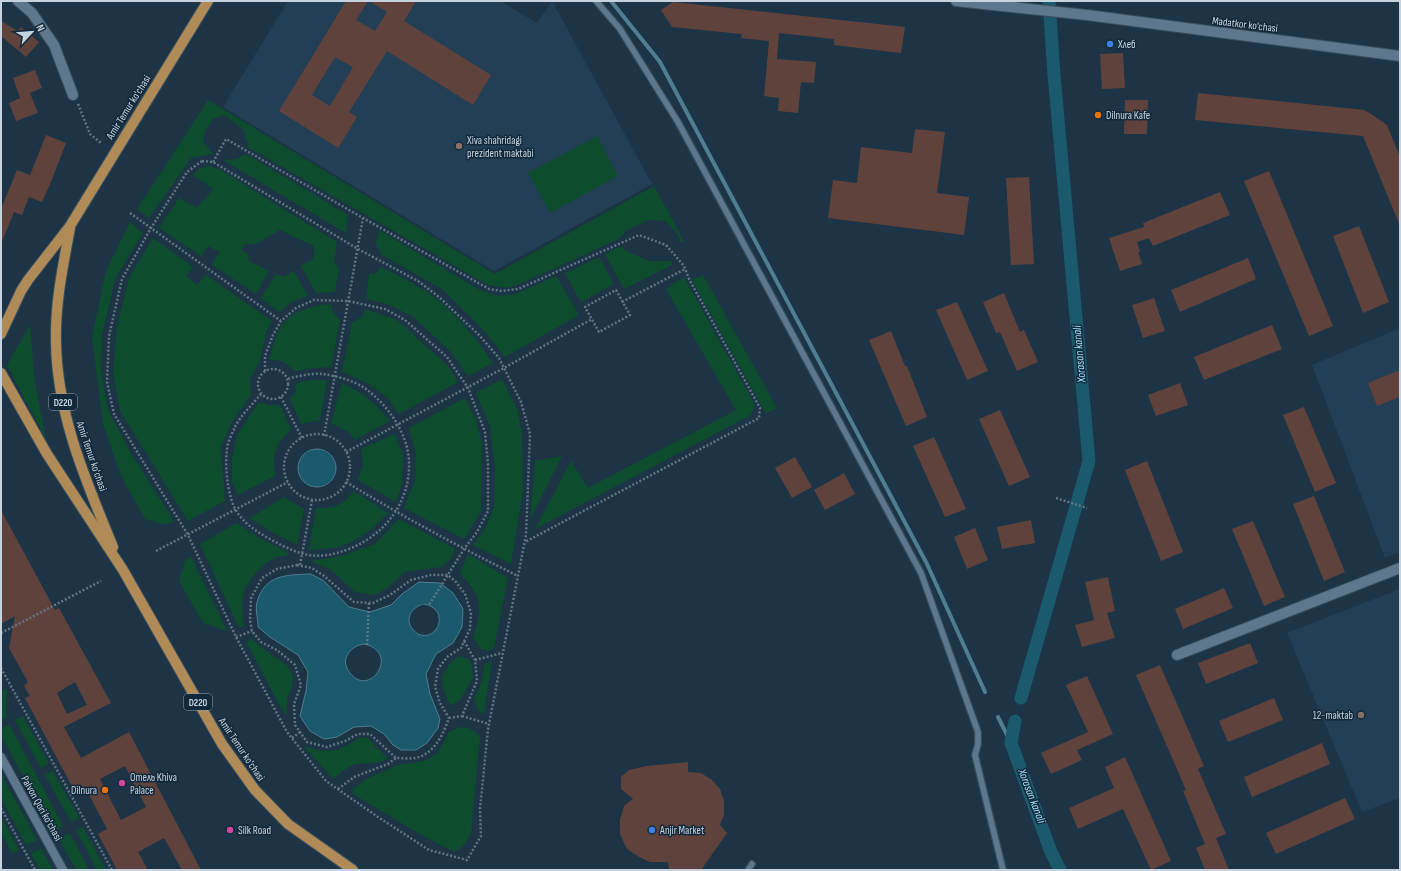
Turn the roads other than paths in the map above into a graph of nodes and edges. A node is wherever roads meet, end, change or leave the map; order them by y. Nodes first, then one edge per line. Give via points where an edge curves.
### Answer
1 (18, 1) edge
2 (208, 1) edge
3 (596, 1) edge
4 (956, 1) edge
5 (1400, 56) edge
6 (73, 95) road end
7 (70, 226) junction
8 (1, 334) edge
9 (1, 373) edge
10 (1400, 568) edge
11 (123, 570) junction
12 (1177, 655) dead end
13 (1, 757) edge
14 (752, 864) dead end
15 (63, 870) edge
16 (353, 870) edge
17 (748, 870) edge
18 (1003, 870) edge

1 - 6 street via 32,13 54,45
2 - 7 main road, Amir Temur ko'chasi / D220
3 - 18 lane via 620,29 678,122 921,573 978,732 976,755
4 - 5 street, Madatkor ko'chasi via 1087,15
7 - 8 main road, Amir Temur ko'chasi / D220 via 28,280
7 - 11 main road, Amir Temur ko'chasi / D220 via 58,299 56,342 60,388 78,459
9 - 11 main road, Amir Temur ko'chasi / D220 via 47,454
10 - 12 street
11 - 16 main road, Amir Temur ko'chasi / D220 via 222,744 255,790 288,824
13 - 15 street, Palvon Qori ko'chasi
14 - 17 lane

